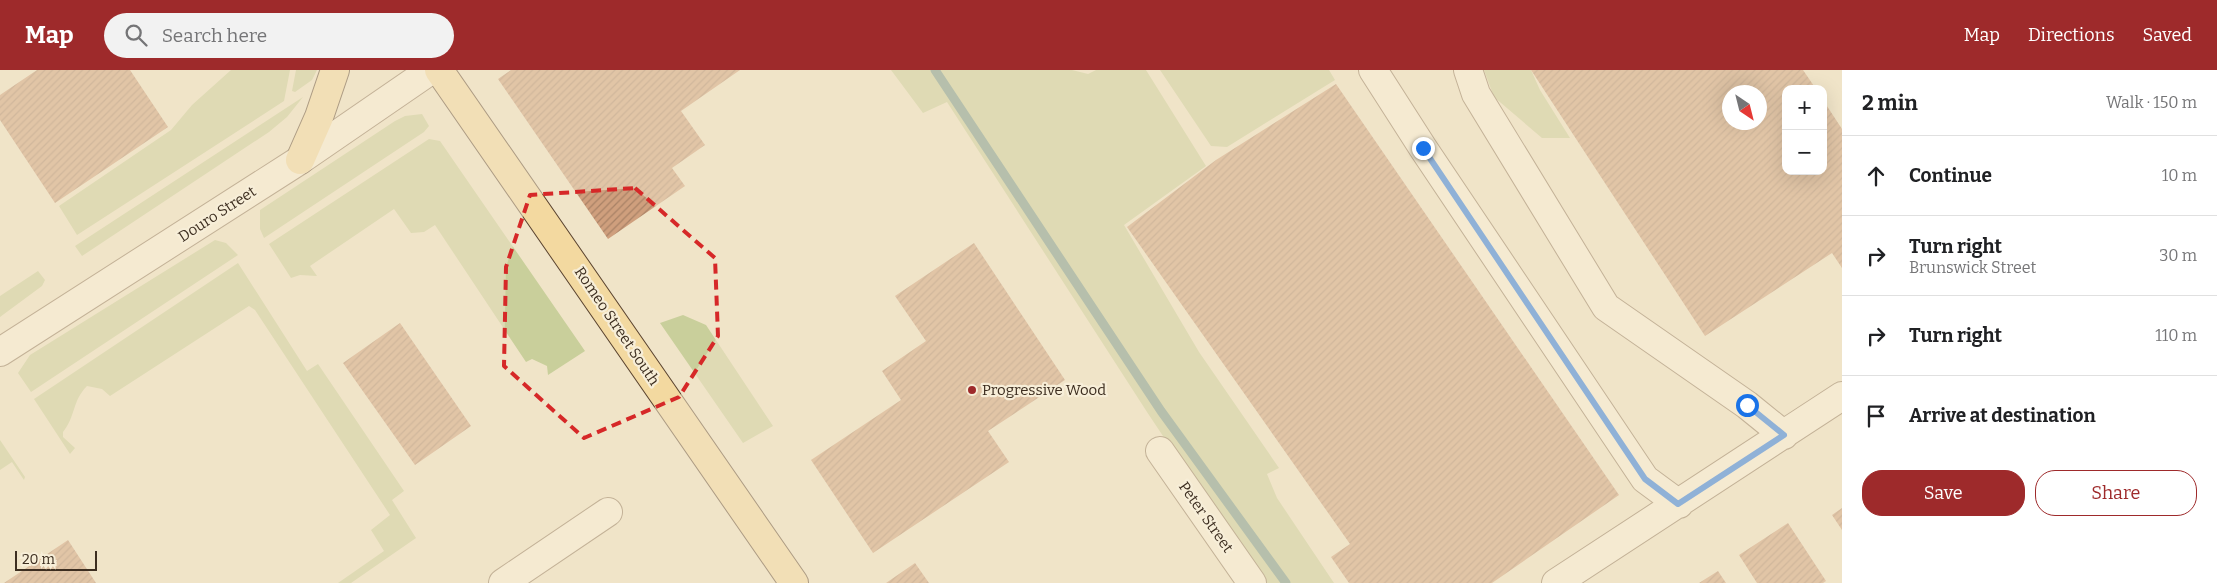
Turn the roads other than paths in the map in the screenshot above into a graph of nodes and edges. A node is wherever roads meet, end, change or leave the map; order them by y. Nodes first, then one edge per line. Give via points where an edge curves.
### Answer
1 (335, 70) edge
2 (431, 70) edge
3 (439, 70) edge
4 (1373, 70) edge
5 (1468, 70) edge
6 (300, 160) junction
7 (0, 352) edge
8 (1842, 396) edge
9 (1784, 435) junction
10 (1160, 451) dead end
11 (1678, 504) junction
12 (608, 512) dead end
13 (503, 583) edge
14 (794, 583) edge
15 (1252, 583) edge
16 (1556, 583) edge

1 - 6 main road
2 - 6 street, Douro Street
3 - 14 main road, Romeo Street South
4 - 11 street via 1645,479
5 - 9 street via 1476,94 1606,307 1747,405
6 - 7 street, Douro Street
8 - 9 street
9 - 11 street
10 - 15 street, Peter Street
11 - 16 street
12 - 13 street

